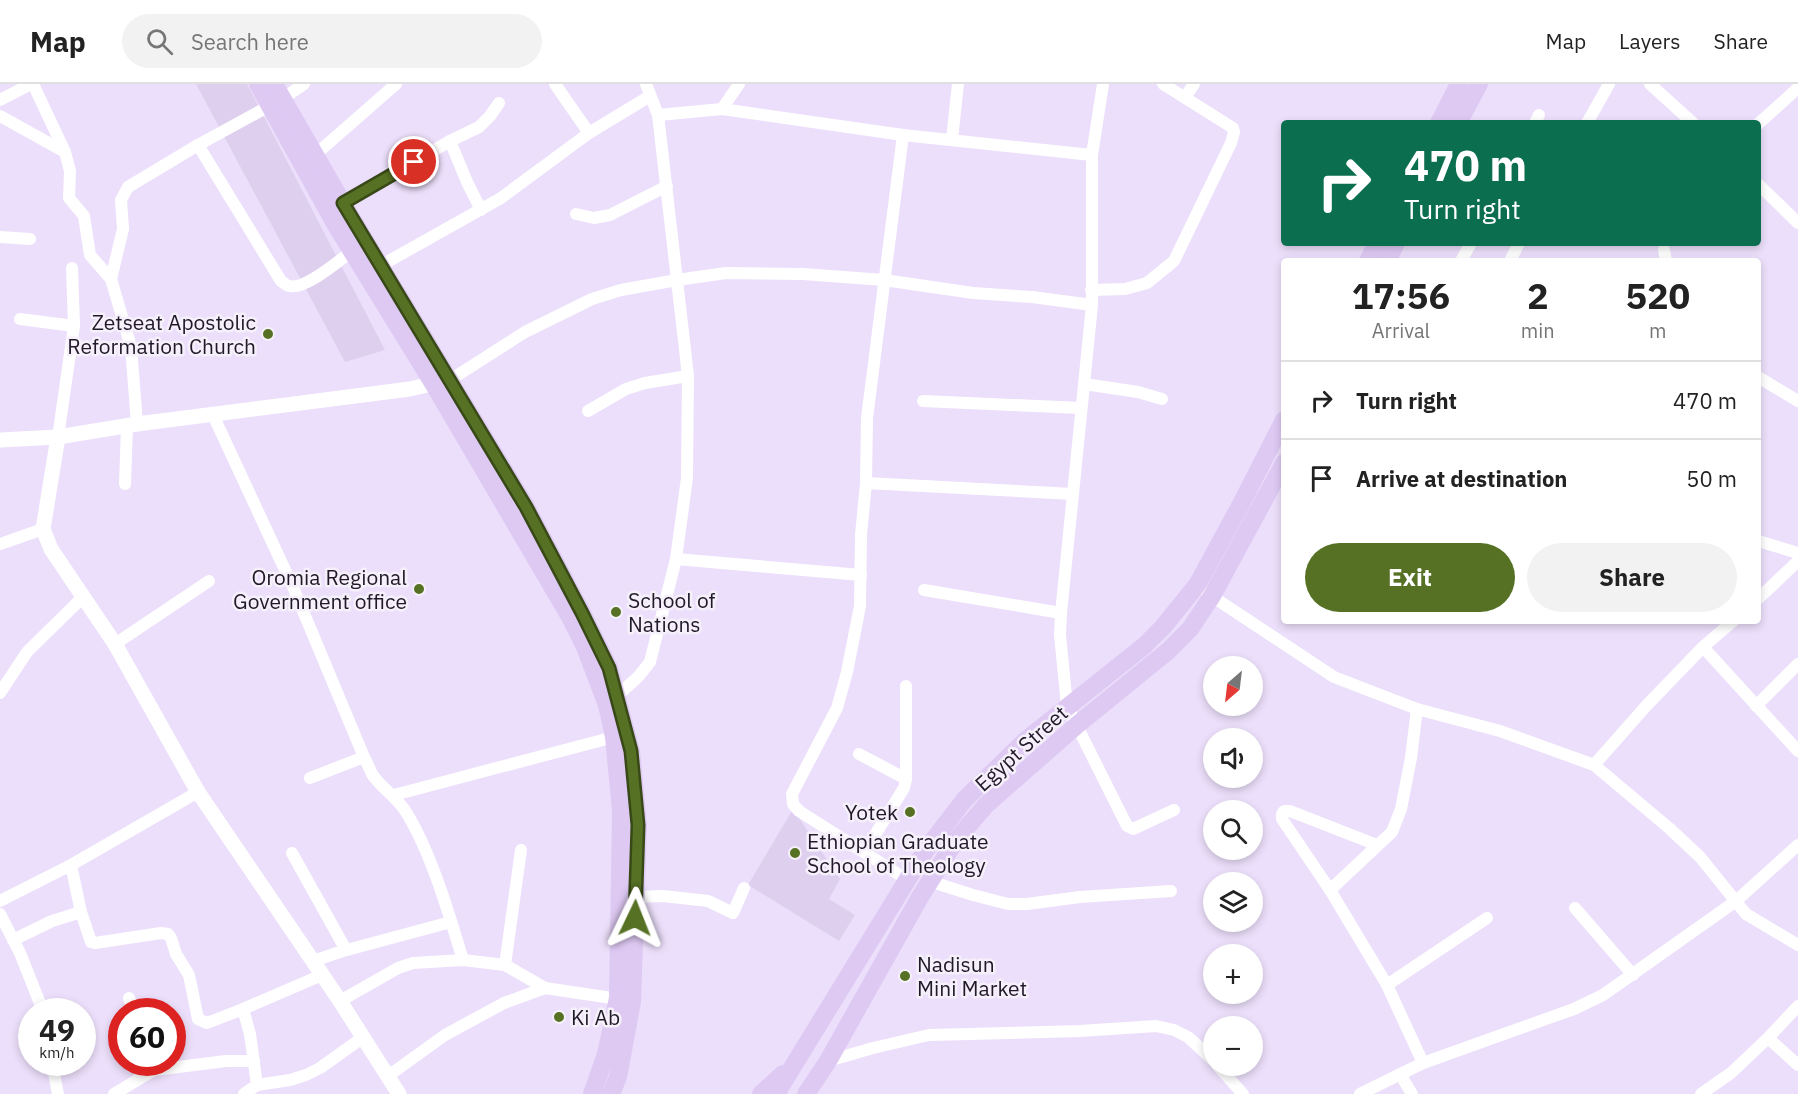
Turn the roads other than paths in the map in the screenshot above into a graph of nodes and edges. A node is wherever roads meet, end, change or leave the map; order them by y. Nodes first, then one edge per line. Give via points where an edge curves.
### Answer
1 (32, 84) edge
2 (258, 84) edge
3 (304, 84) edge
4 (396, 84) edge
5 (555, 84) edge
6 (739, 84) edge
7 (958, 84) edge
8 (1103, 84) edge
9 (1163, 84) edge
10 (1194, 84) edge
11 (1460, 84) edge
12 (1479, 84) edge
13 (1609, 84) edge
14 (1650, 84) edge
15 (1798, 88) edge
16 (648, 90) edge
17 (275, 96) edge
18 (1185, 97) junction
19 (0, 100) edge
20 (499, 103) dead end
21 (722, 109) junction
22 (658, 115) junction
23 (0, 116) edge
24 (1441, 120) edge
25 (1460, 120) edge
26 (1589, 120) edge
27 (1690, 120) edge
28 (1761, 120) edge
29 (589, 133) junction
30 (903, 135) junction
31 (952, 139) junction
32 (450, 141) junction
33 (198, 145) junction
34 (66, 152) junction
35 (315, 155) junction
36 (1092, 155) junction
37 (667, 186) junction
38 (1761, 187) edge
39 (481, 210) junction
40 (342, 213) junction
41 (576, 214) dead end
42 (1798, 223) edge
43 (0, 237) edge
44 (30, 238) dead end
45 (352, 251) junction
46 (380, 266) junction
47 (72, 268) dead end
48 (111, 279) junction
49 (677, 280) junction
50 (884, 280) junction
51 (1091, 290) junction
52 (1092, 305) junction
53 (20, 319) dead end
54 (74, 326) junction
55 (688, 376) junction
56 (1761, 378) edge
57 (441, 381) junction
58 (1084, 384) junction
59 (1797, 398) edge
60 (1162, 399) dead end
61 (923, 401) dead end
62 (1081, 408) junction
63 (588, 411) dead end
64 (213, 415) junction
65 (132, 425) junction
66 (1281, 426) edge
67 (58, 437) junction
68 (0, 440) edge
69 (1281, 469) edge
70 (866, 483) junction
71 (124, 484) dead end
72 (1073, 494) junction
73 (44, 529) junction
74 (1761, 542) edge
75 (0, 544) edge
76 (1798, 553) edge
77 (676, 559) junction
78 (1798, 561) edge
79 (861, 575) junction
80 (209, 581) dead end
81 (1197, 585) junction
82 (924, 590) dead end
83 (1212, 596) junction
84 (1761, 596) edge
85 (83, 597) junction
86 (1061, 614) junction
87 (1730, 624) edge
88 (115, 644) junction
89 (1703, 647) junction
90 (1798, 664) edge
91 (906, 686) dead end
92 (0, 693) edge
93 (618, 695) junction
94 (1067, 706) junction
95 (1756, 706) junction
96 (1417, 709) junction
97 (1077, 725) junction
98 (614, 737) junction
99 (1798, 751) edge
100 (859, 753) dead end
101 (364, 757) junction
102 (1594, 765) junction
103 (310, 778) dead end
104 (906, 779) junction
105 (198, 792) junction
106 (394, 795) junction
107 (629, 810) junction
108 (1174, 810) dead end
109 (1377, 845) junction
110 (1798, 845) edge
111 (522, 850) dead end
112 (865, 851) junction
113 (291, 853) dead end
114 (70, 865) junction
115 (906, 879) junction
116 (929, 881) junction
117 (744, 888) dead end
118 (1330, 890) junction
119 (1171, 891) dead end
120 (636, 897) junction
121 (0, 901) edge
122 (1736, 901) junction
123 (1575, 908) dead end
124 (81, 912) junction
125 (0, 914) edge
126 (1487, 918) dead end
127 (451, 922) junction
128 (13, 940) junction
129 (1798, 945) edge
130 (346, 950) junction
131 (463, 960) junction
132 (313, 962) junction
133 (505, 965) junction
134 (322, 975) junction
135 (1633, 975) junction
136 (1388, 985) junction
137 (545, 988) junction
138 (38, 998) edge
139 (625, 1000) junction
140 (340, 1001) junction
141 (1798, 1006) edge
142 (243, 1009) junction
143 (362, 1038) junction
144 (1768, 1038) junction
145 (1203, 1051) edge
146 (254, 1061) junction
147 (826, 1063) junction
148 (1423, 1063) junction
149 (186, 1064) edge
150 (1798, 1065) edge
151 (794, 1066) junction
152 (1400, 1074) junction
153 (55, 1076) edge
154 (138, 1076) edge
155 (388, 1076) junction
156 (1227, 1076) edge
157 (257, 1085) junction
158 (58, 1094) edge
159 (114, 1094) edge
160 (244, 1094) edge
161 (399, 1094) edge
162 (592, 1094) edge
163 (611, 1094) edge
164 (760, 1094) edge
165 (777, 1094) edge
166 (806, 1094) edge
167 (818, 1094) edge
168 (1244, 1094) edge
169 (1360, 1094) edge
170 (1412, 1094) edge
171 (1701, 1094) edge

1 - 19 street
1 - 34 street
2 - 17 main road
3 - 17 street
4 - 35 street
5 - 29 street
6 - 21 street
7 - 31 street
8 - 36 street
9 - 18 street
10 - 18 street
11 - 24 main road
12 - 25 main road
13 - 26 street
14 - 27 street
15 - 28 street
16 - 22 street
16 - 29 street
17 - 33 street
17 - 35 main road
17 - 40 main road
18 - 51 street via 1234,132 1174,261 1147,283 1125,289
20 - 32 street via 479,127
21 - 22 street
21 - 30 street
22 - 37 street
23 - 34 street
29 - 39 street
30 - 31 street
30 - 50 street
31 - 36 street
32 - 39 street
32 - 40 street
33 - 45 street via 281,281 298,286
33 - 48 street via 123,193 123,229
34 - 48 street via 69,198 84,216 90,255
35 - 40 main road
36 - 51 street
37 - 41 street via 610,215 594,218
37 - 49 street
38 - 42 street
39 - 46 street
40 - 45 main road
40 - 46 main road
43 - 44 street
45 - 57 main road
46 - 57 main road
47 - 54 street
48 - 65 street via 131,347
49 - 50 street via 726,273
49 - 55 street
49 - 57 street via 621,290 583,303
50 - 52 street
50 - 70 street via 867,418
51 - 52 street
52 - 58 street
53 - 54 street
54 - 67 street
55 - 63 street via 626,389
55 - 77 street via 687,478
56 - 59 street
57 - 64 street via 410,389
57 - 93 main road via 526,507 609,668
57 - 98 main road via 585,647 607,705
58 - 60 street
58 - 62 street
61 - 62 street
62 - 72 street
64 - 65 street
64 - 101 street via 293,587
65 - 67 street
65 - 71 street
66 - 81 main road, Egypt Street
67 - 68 street
67 - 73 street
69 - 83 main road, Egypt Street
70 - 72 street
70 - 79 street
72 - 86 street
73 - 75 street
73 - 85 street via 51,549
74 - 76 street
77 - 79 street
77 - 93 street via 650,662
78 - 84 street
79 - 112 street via 860,606 837,708 792,794 799,811
80 - 88 street
81 - 83 street
81 - 94 main road, Egypt Street via 1144,646
82 - 86 street
83 - 96 street via 1334,677
83 - 97 main road, Egypt Street via 1190,629 1168,651
85 - 88 street
85 - 92 street via 27,652
86 - 94 street
87 - 89 street
88 - 105 street
89 - 95 street
89 - 102 street
90 - 95 street
91 - 104 street
93 - 107 main road via 631,751
94 - 97 street
94 - 115 main road, Egypt Street via 965,799
95 - 99 street
96 - 102 street via 1500,731
96 - 109 street via 1401,809 1392,832
97 - 108 street via 1126,826 1133,829
97 - 116 main road, Egypt Street via 986,805
98 - 106 street
98 - 107 main road
100 - 104 street
101 - 103 street
101 - 106 street via 373,775
102 - 122 street via 1700,857
104 - 112 street via 895,805
105 - 114 street
105 - 132 street
106 - 127 street via 420,838
107 - 120 main road via 638,825
107 - 139 main road
109 - 118 street
109 - 118 street via 1284,811 1282,819
110 - 122 street
111 - 133 street
112 - 115 street
113 - 130 street
114 - 121 street
114 - 124 street
115 - 151 main road, Egypt Street
116 - 119 street via 1008,904
116 - 147 main road, Egypt Street
117 - 120 street via 733,913 708,902
118 - 136 street
120 - 139 main road
122 - 129 street via 1746,914
122 - 135 street
123 - 135 street
124 - 128 street
124 - 142 street via 91,942 168,934 189,975 201,1022
125 - 128 street
126 - 136 street
127 - 130 street
127 - 131 street
128 - 138 street
130 - 132 street
131 - 133 street
131 - 140 street via 413,963
132 - 134 street
133 - 137 street
134 - 140 street
134 - 142 street
135 - 148 street via 1574,1009
136 - 148 street
137 - 139 street
137 - 155 street via 504,1003 445,1035
139 - 162 main road
139 - 163 main road via 618,1077
140 - 143 street
141 - 144 street
142 - 146 street
143 - 155 street
143 - 157 street via 306,1075
144 - 150 street
144 - 171 street via 1731,1073
145 - 147 street via 1188,1037 1156,1026 929,1035
146 - 149 street
146 - 157 street
147 - 166 main road, Egypt Street
147 - 167 main road
148 - 152 street
151 - 164 main road
151 - 165 main road, Egypt Street
152 - 169 street
152 - 170 street
153 - 158 street
154 - 159 street
155 - 161 street
156 - 168 street
157 - 160 street

